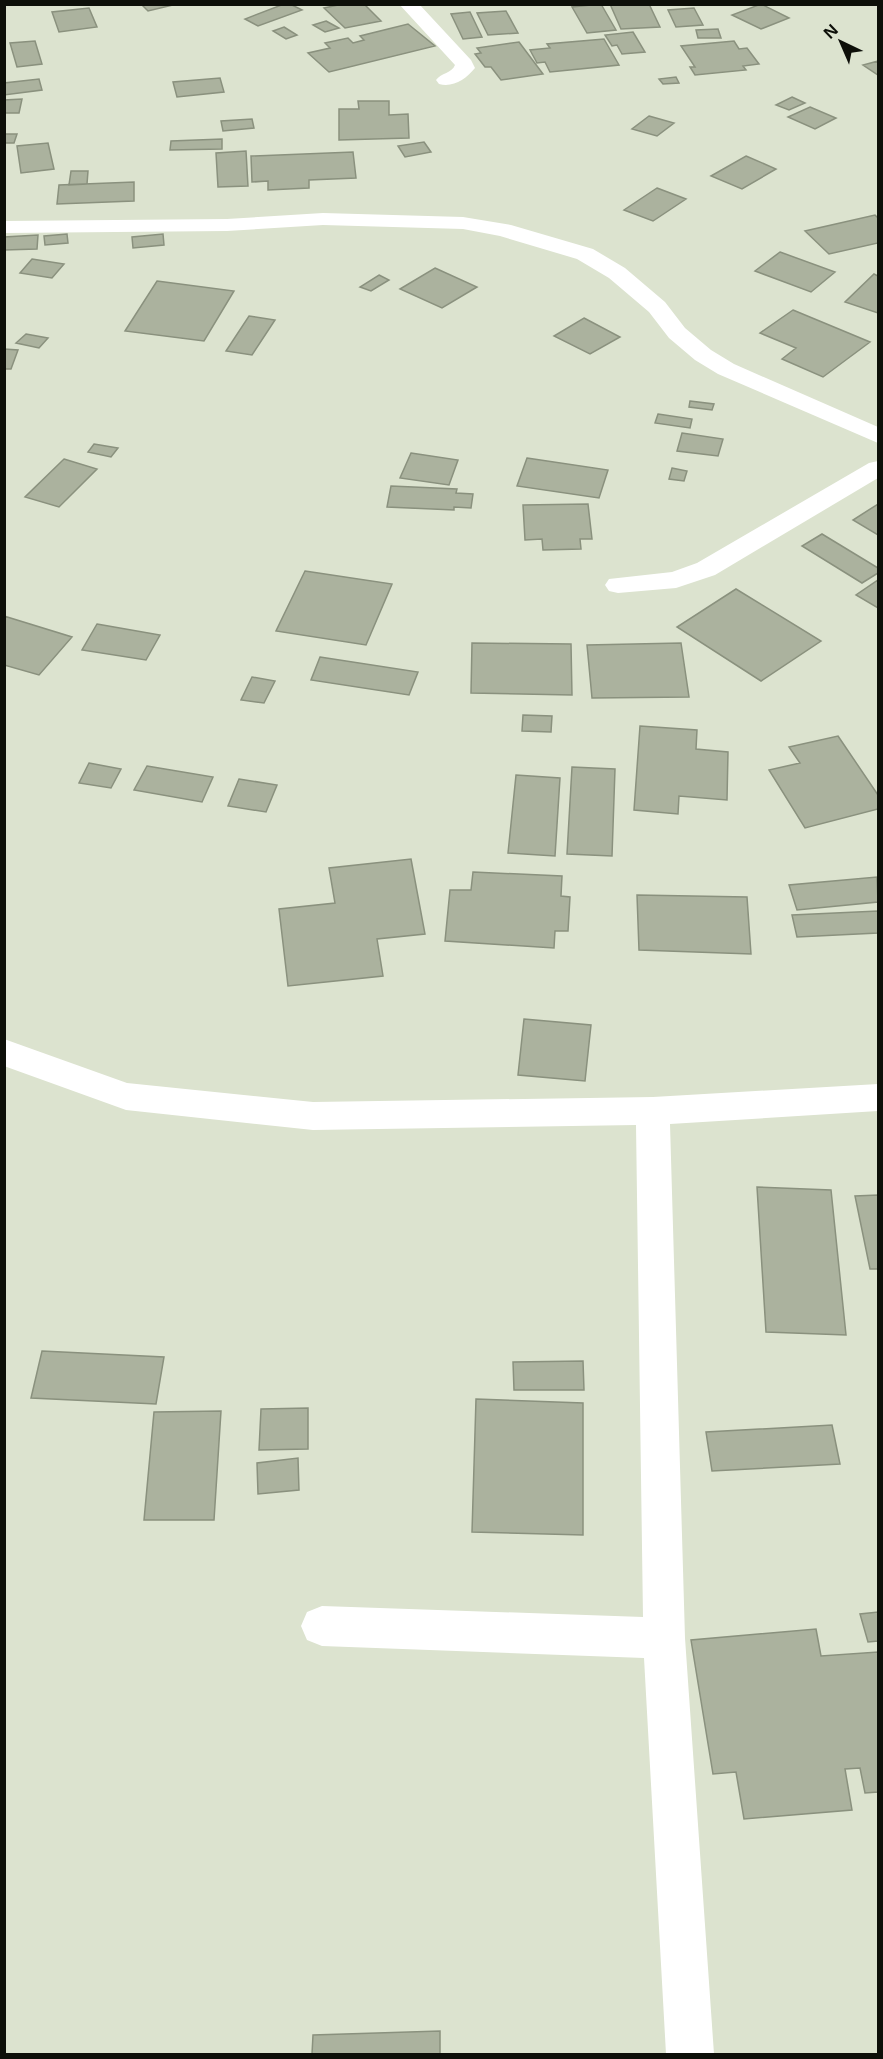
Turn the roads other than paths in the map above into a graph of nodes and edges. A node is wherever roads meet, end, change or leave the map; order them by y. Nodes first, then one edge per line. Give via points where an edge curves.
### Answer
1 (435, 4) edge
2 (409, 6) edge
3 (446, 80) dead end
4 (4, 227) edge
5 (879, 436) edge
6 (879, 468) edge
7 (618, 585) dead end
8 (4, 1052) edge
9 (879, 1097) edge
10 (653, 1111) junction
11 (322, 1626) dead end
12 (664, 1638) junction
13 (690, 2055) edge

1 - 2 street
2 - 3 street via 464,64 462,72
4 - 5 street via 227,225 323,219 463,223 503,230 585,254 637,288 677,333 703,355 726,369
6 - 7 street via 706,569 676,580
8 - 10 street via 126,1096 313,1116
9 - 10 street
10 - 12 street
11 - 12 street
12 - 13 street

